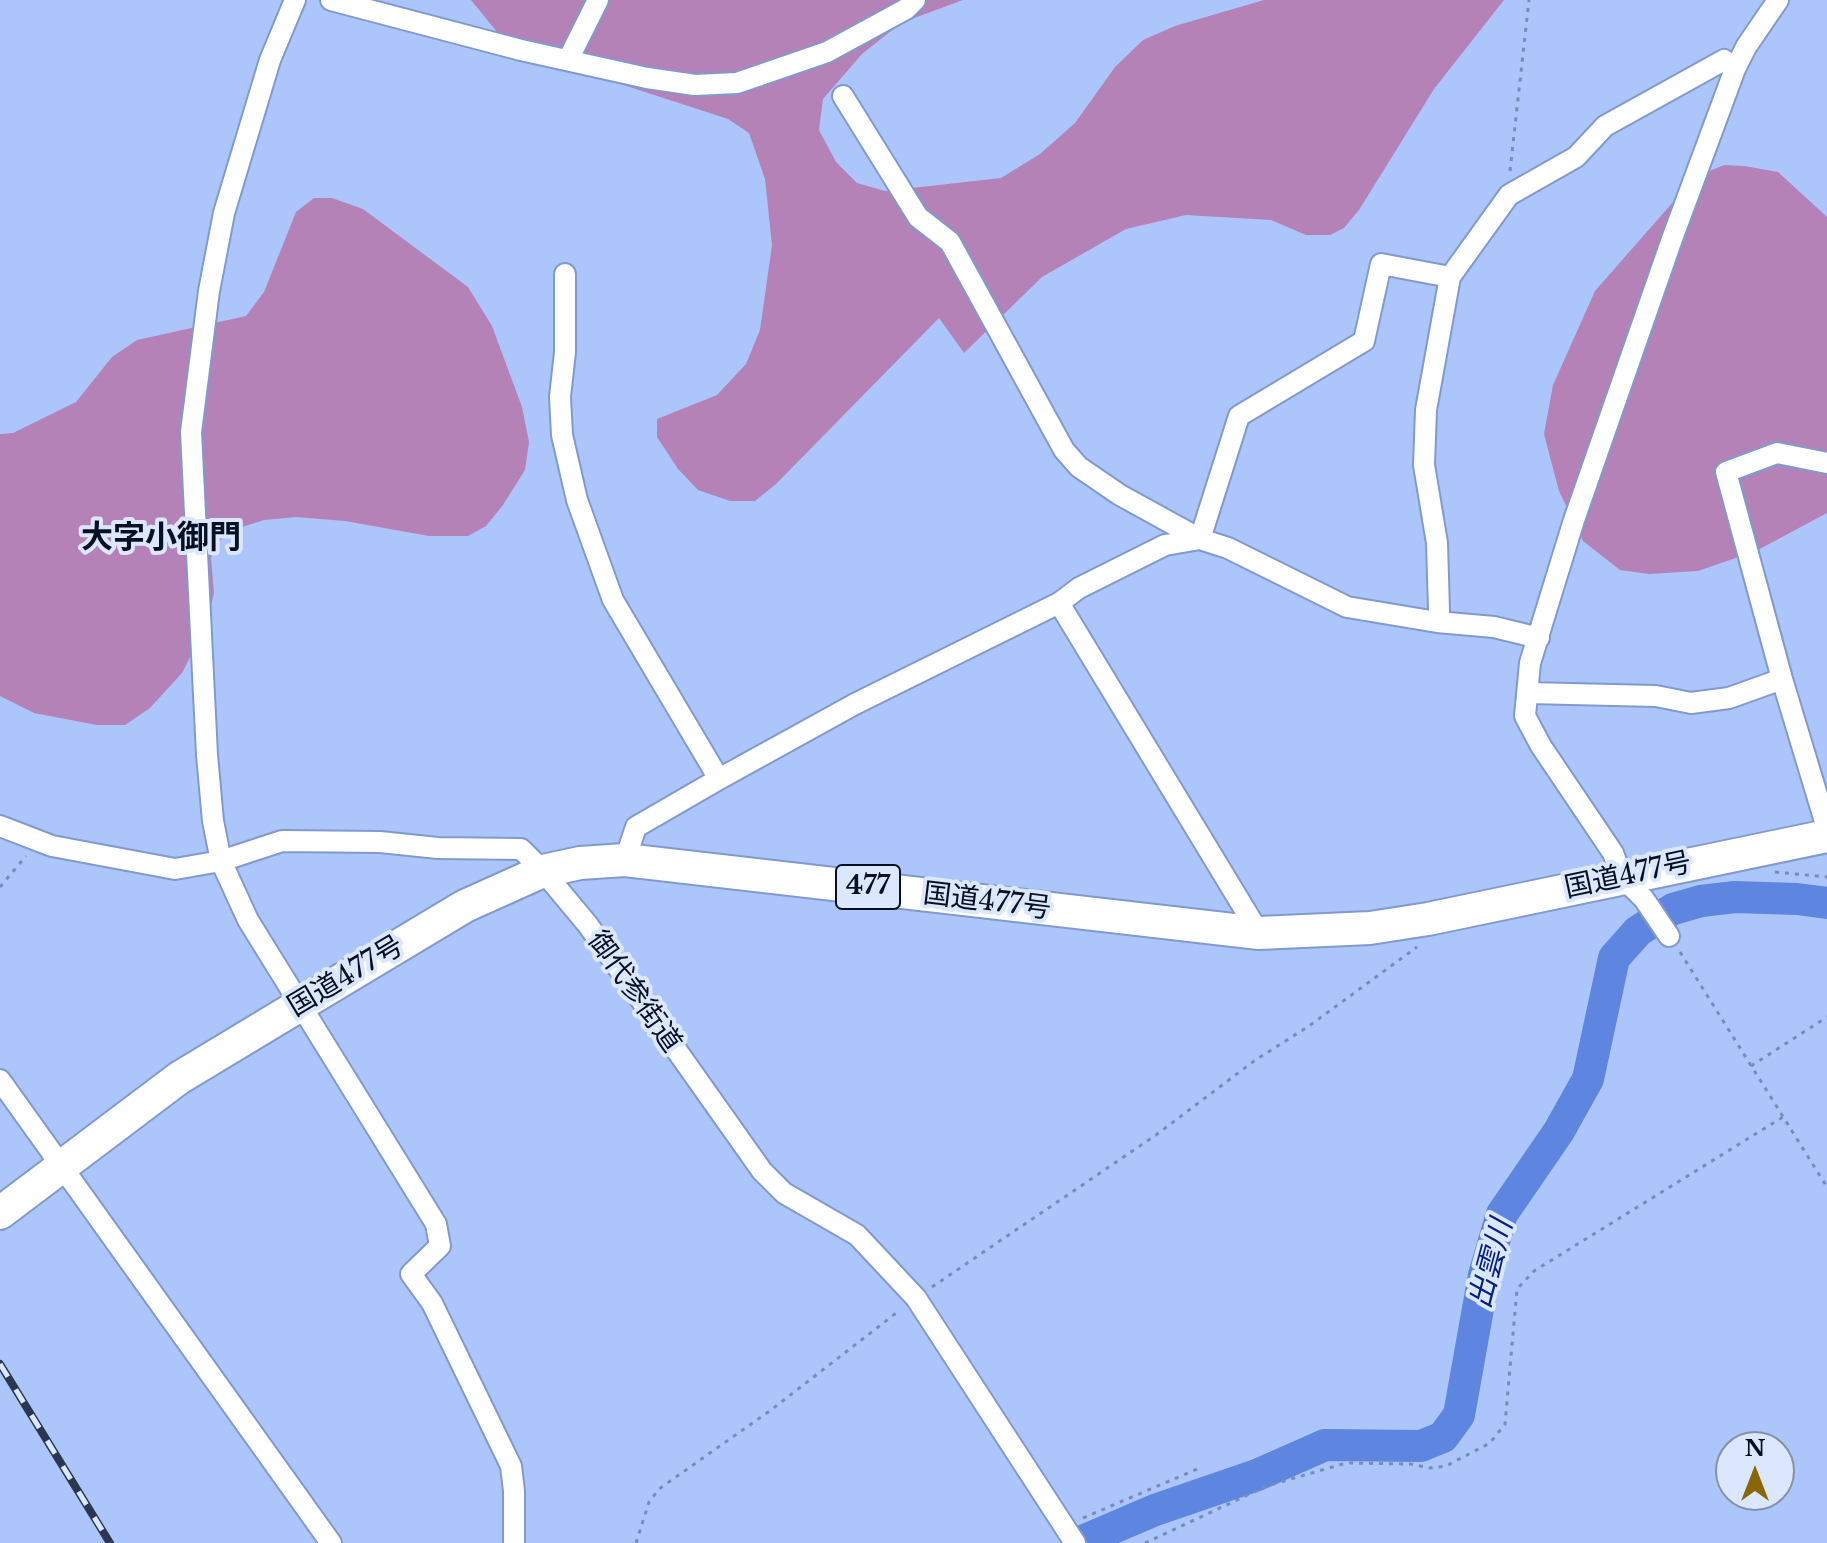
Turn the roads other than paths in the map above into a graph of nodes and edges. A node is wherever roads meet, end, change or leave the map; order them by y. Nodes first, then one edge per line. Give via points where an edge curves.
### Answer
1 (295, 0) edge
2 (331, 0) edge
3 (598, 0) edge
4 (915, 0) edge
5 (1778, 0) edge
6 (568, 60) junction
7 (1735, 69) junction
8 (843, 96) dead end
9 (565, 274) dead end
10 (1450, 277) junction
11 (1827, 463) edge
12 (1200, 539) junction
13 (1059, 603) junction
14 (1437, 622) junction
15 (1539, 638) junction
16 (1782, 679) junction
17 (1528, 693) junction
18 (719, 779) junction
19 (0, 826) edge
20 (1827, 828) edge
21 (1827, 836) edge
22 (625, 860) junction
23 (221, 861) junction
24 (543, 871) junction
25 (1633, 888) junction
26 (1259, 933) junction
27 (1669, 936) road end
28 (300, 1005) junction
29 (0, 1080) edge
30 (60, 1165) junction
31 (0, 1213) edge
32 (1069, 1532) edge
33 (331, 1543) edge
34 (514, 1543) edge

1 - 23 street via 270,60 224,213 191,432 207,755
2 - 6 street
3 - 6 street
4 - 6 street via 827,52 737,83 695,85
5 - 7 street
7 - 10 street via 1724,60 1605,126 1576,157 1509,195
7 - 15 street via 1579,505
8 - 12 street via 918,217 950,242 1064,450 1120,495
9 - 18 street via 562,435 577,500 613,600
10 - 12 street via 1381,264 1364,341 1239,416
10 - 14 street via 1426,410 1424,465 1437,543
11 - 16 street via 1777,453 1726,472
12 - 13 street via 1165,545
12 - 14 street via 1347,607
13 - 18 street via 855,704
13 - 26 street
14 - 15 street
15 - 17 street
16 - 17 street via 1729,698 1691,703 1656,696
16 - 20 street
17 - 25 street via 1525,716 1541,746
18 - 22 street via 636,827
19 - 23 street, 御代参街道 via 82,852 175,869
21 - 25 highway, 国道477号 / 477
22 - 24 highway, 国道477号 / 477
22 - 26 highway, 国道477号 / 477
23 - 24 street, 御代参街道 via 282,841 380,842 521,849
23 - 28 street via 248,920
24 - 28 highway, 国道477号 / 477 via 465,906
24 - 32 street, 御代参街道 via 588,925 762,1171 784,1193 857,1235 916,1298
25 - 26 highway, 国道477号 / 477 via 1370,928
25 - 27 street
28 - 30 highway, 国道477号 / 477 via 179,1078
28 - 34 street via 436,1224 440,1246 411,1274 432,1303 511,1466
29 - 30 street
30 - 31 highway, 国道477号 / 477
30 - 33 street

